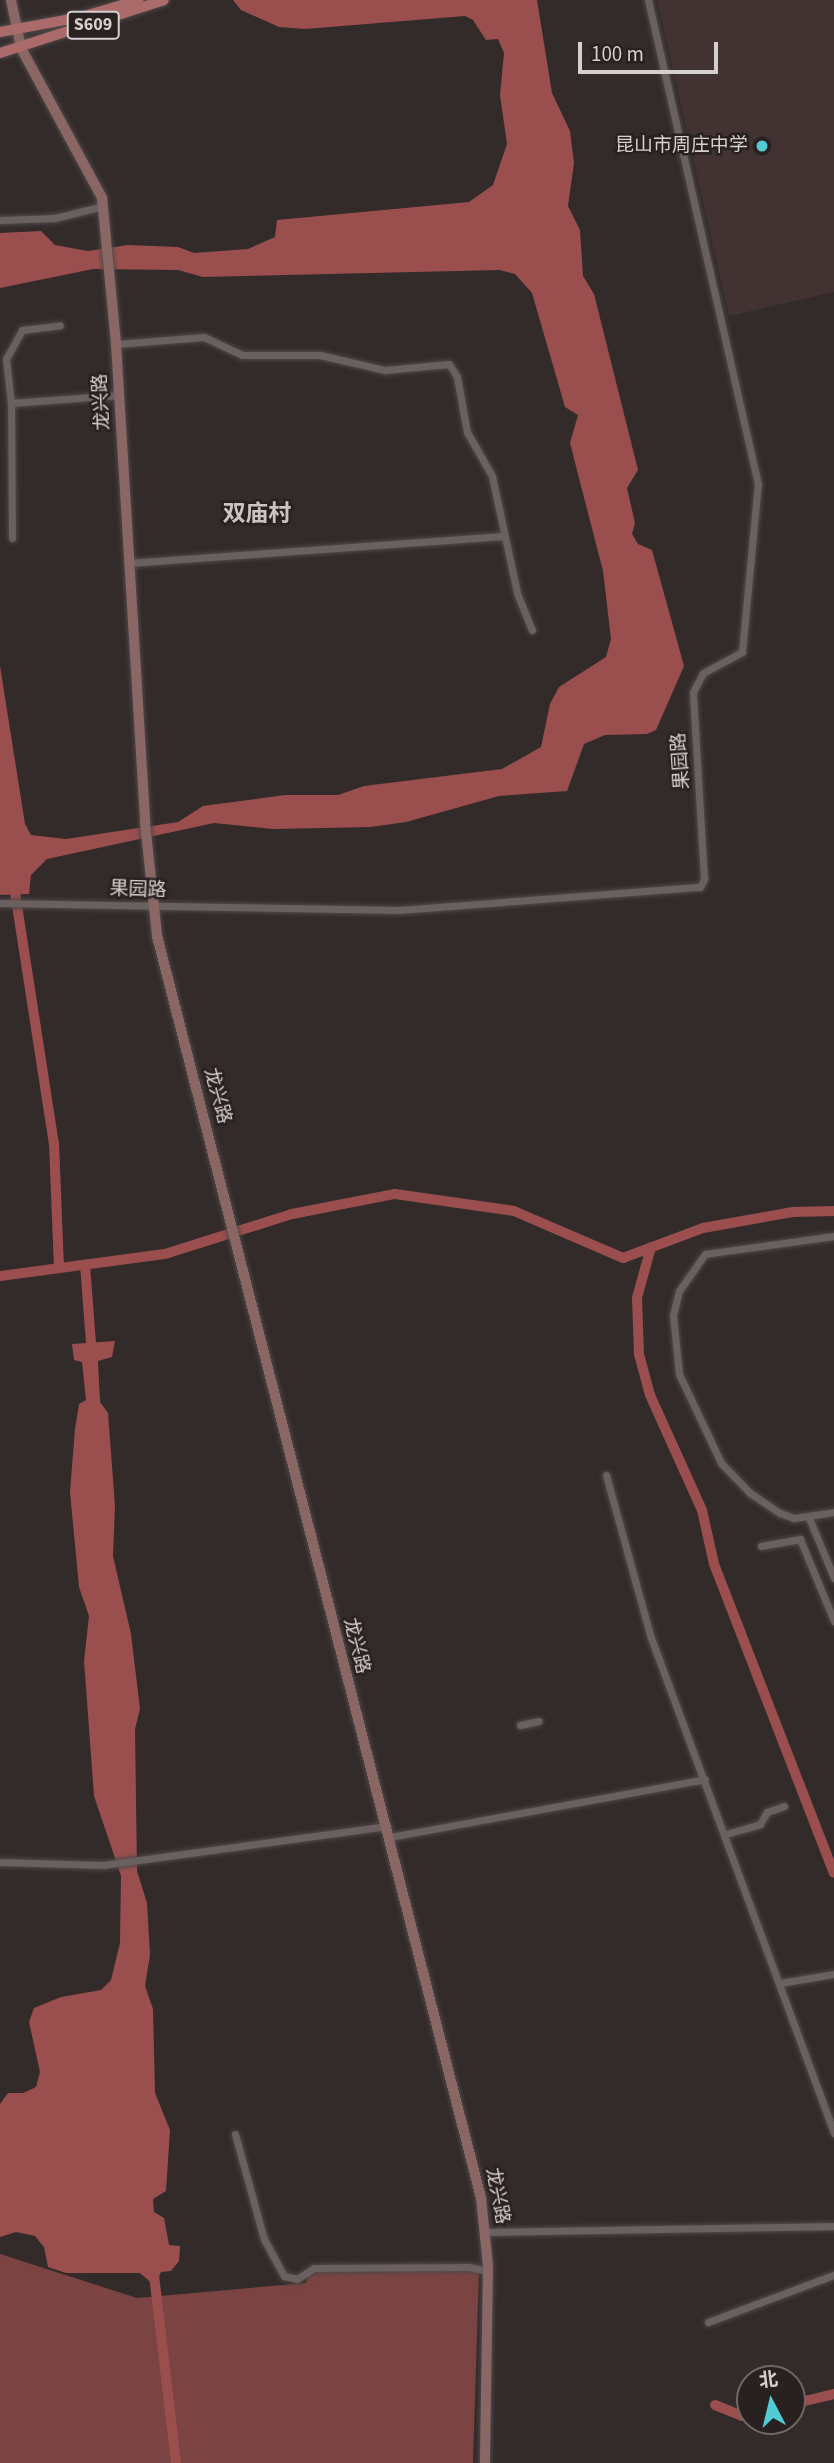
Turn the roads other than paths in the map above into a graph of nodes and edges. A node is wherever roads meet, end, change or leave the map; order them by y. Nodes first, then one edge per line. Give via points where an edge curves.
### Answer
1 (139, 0) edge
2 (164, 0) edge
3 (648, 0) edge
4 (12, 4) edge
5 (16, 29) junction
6 (0, 32) edge
7 (21, 48) junction
8 (0, 53) edge
9 (103, 206) junction
10 (0, 220) edge
11 (60, 325) dead end
12 (117, 344) junction
13 (119, 395) junction
14 (12, 403) junction
15 (504, 536) junction
16 (12, 538) dead end
17 (127, 563) junction
18 (532, 630) dead end
19 (0, 902) edge
20 (152, 906) junction
21 (834, 1236) edge
22 (606, 1475) dead end
23 (834, 1512) edge
24 (809, 1518) junction
25 (761, 1546) dead end
26 (834, 1578) edge
27 (834, 1621) edge
28 (539, 1721) dead end
29 (520, 1725) dead end
30 (705, 1779) junction
31 (784, 1806) dead end
32 (388, 1832) junction
33 (726, 1834) junction
34 (0, 1862) edge
35 (834, 1974) edge
36 (780, 1983) junction
37 (834, 2133) edge
38 (235, 2134) dead end
39 (834, 2226) edge
40 (487, 2232) junction
41 (488, 2271) junction
42 (834, 2274) edge
43 (708, 2322) dead end
44 (485, 2463) edge

1 - 5 main road, S609 via 81,18
2 - 7 main road, S609
3 - 20 street, 果园路 via 758,484 742,652 703,674 693,692 701,887 419,910
4 - 5 street, 龙兴路
5 - 6 main road, S609
5 - 7 street, 龙兴路
7 - 8 main road, S609
7 - 9 street, 龙兴路
9 - 10 street via 37,220
9 - 12 street, 龙兴路
11 - 14 street via 22,330 6,359
12 - 13 street, 龙兴路
12 - 15 street via 204,337 242,355 320,355 385,370 449,364 457,377 467,432 492,476
13 - 14 street
13 - 17 street, 龙兴路
14 - 16 street
15 - 17 street
15 - 18 street via 517,593
17 - 20 street, 龙兴路
19 - 20 street, 果园路
20 - 32 street, 龙兴路
21 - 24 street via 705,1254 679,1291 673,1315 679,1374 721,1463 762,1502 794,1518
22 - 30 street via 650,1635
23 - 24 street
24 - 26 street
25 - 27 street via 800,1539
28 - 29 street
30 - 32 street
30 - 33 street
31 - 33 street via 767,1812 760,1824
32 - 34 street via 106,1864
32 - 40 street, 龙兴路
33 - 36 street
35 - 36 street
36 - 37 street
38 - 41 street via 264,2239 284,2276 297,2279 314,2268 469,2267
39 - 40 street
40 - 41 street, 龙兴路
41 - 44 street, 龙兴路
42 - 43 street

